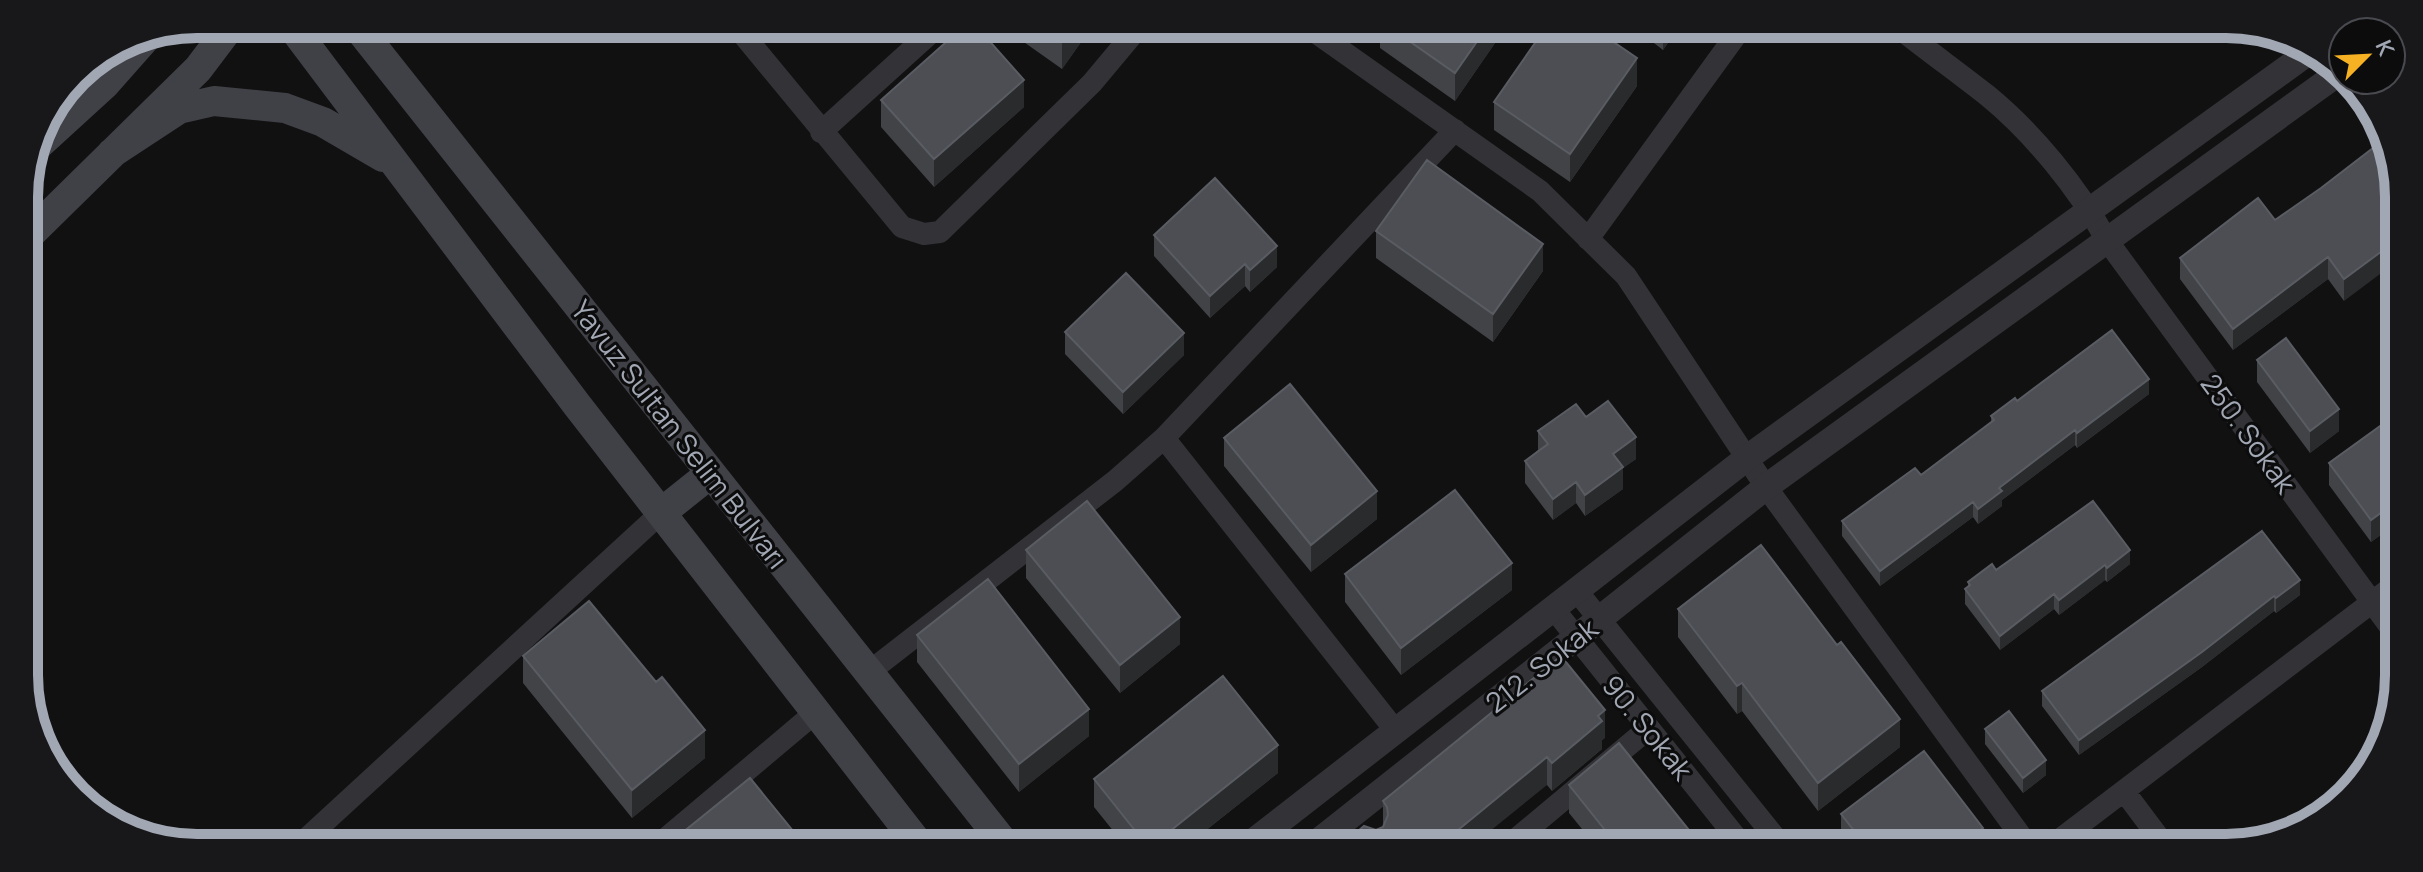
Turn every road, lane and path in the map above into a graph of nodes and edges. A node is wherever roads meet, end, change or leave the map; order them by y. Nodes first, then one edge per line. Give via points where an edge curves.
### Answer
1 (221, 38) edge
2 (301, 38) edge
3 (366, 38) edge
4 (390, 38) edge
5 (746, 38) edge
6 (925, 38) edge
7 (1130, 38) edge
8 (1324, 38) edge
9 (1734, 38) edge
10 (1912, 38) edge
11 (124, 56) edge
12 (2301, 57) edge
13 (2327, 81) edge
14 (436, 126) junction
15 (1455, 130) junction
16 (821, 132) junction
17 (51, 133) edge
18 (112, 153) junction
19 (396, 165) junction
20 (2089, 208) junction
21 (38, 226) edge
22 (1588, 239) junction
23 (2106, 239) junction
24 (1164, 438) junction
25 (1747, 458) junction
26 (711, 473) junction
27 (1766, 487) junction
28 (661, 513) junction
29 (1576, 590) junction
30 (2385, 593) edge
31 (2373, 602) junction
32 (1553, 608) junction
33 (1600, 619) junction
34 (2385, 619) edge
35 (1576, 637) junction
36 (869, 672) junction
37 (816, 712) junction
38 (1649, 728) junction
39 (1395, 730) junction
40 (2124, 791) junction
41 (312, 834) edge
42 (671, 834) edge
43 (911, 834) edge
44 (997, 834) edge
45 (1263, 834) edge
46 (1338, 834) edge
47 (1522, 834) edge
48 (1733, 834) edge
49 (1772, 834) edge
50 (2020, 834) edge
51 (2067, 834) edge
52 (2156, 834) edge

1 - 18 main road via 198,69
2 - 19 main road
3 - 14 main road, Yavuz Sultan Selim Bulvarı
4 - 14 main road
5 - 16 street
6 - 16 street
7 - 16 street via 1092,83 940,232 924,234 902,227
8 - 15 street
9 - 22 street
10 - 20 street, 250. Sokak via 1990,97
11 - 17 main road via 104,85
12 - 20 street
13 - 23 street, 212. Sokak
14 - 26 main road, Yavuz Sultan Selim Bulvarı
15 - 22 street via 1540,191
15 - 24 street
18 - 19 main road via 179,109 214,101 285,108 323,122
18 - 21 main road
19 - 28 main road
20 - 23 street, 250. Sokak
20 - 25 street
22 - 25 street via 1626,276
23 - 27 street, 212. Sokak
23 - 31 street, 250. Sokak
24 - 36 street
24 - 39 street
25 - 27 street
25 - 29 street
26 - 28 main road
26 - 36 main road, Yavuz Sultan Selim Bulvarı
27 - 33 street, 212. Sokak
27 - 50 street
28 - 37 main road
28 - 41 street
29 - 32 street
29 - 33 street, 90. Sokak
30 - 31 street
31 - 34 street, 250. Sokak
31 - 40 street
32 - 35 street, 90. Sokak
32 - 39 street
33 - 35 street, 212. Sokak
33 - 49 street, 90. Sokak
35 - 38 street, 90. Sokak
35 - 46 street, 212. Sokak via 1358,825
36 - 44 main road, Yavuz Sultan Selim Bulvarı
37 - 42 street
37 - 43 main road
38 - 47 street
38 - 48 street, 90. Sokak
39 - 45 street
40 - 51 street
40 - 52 street

